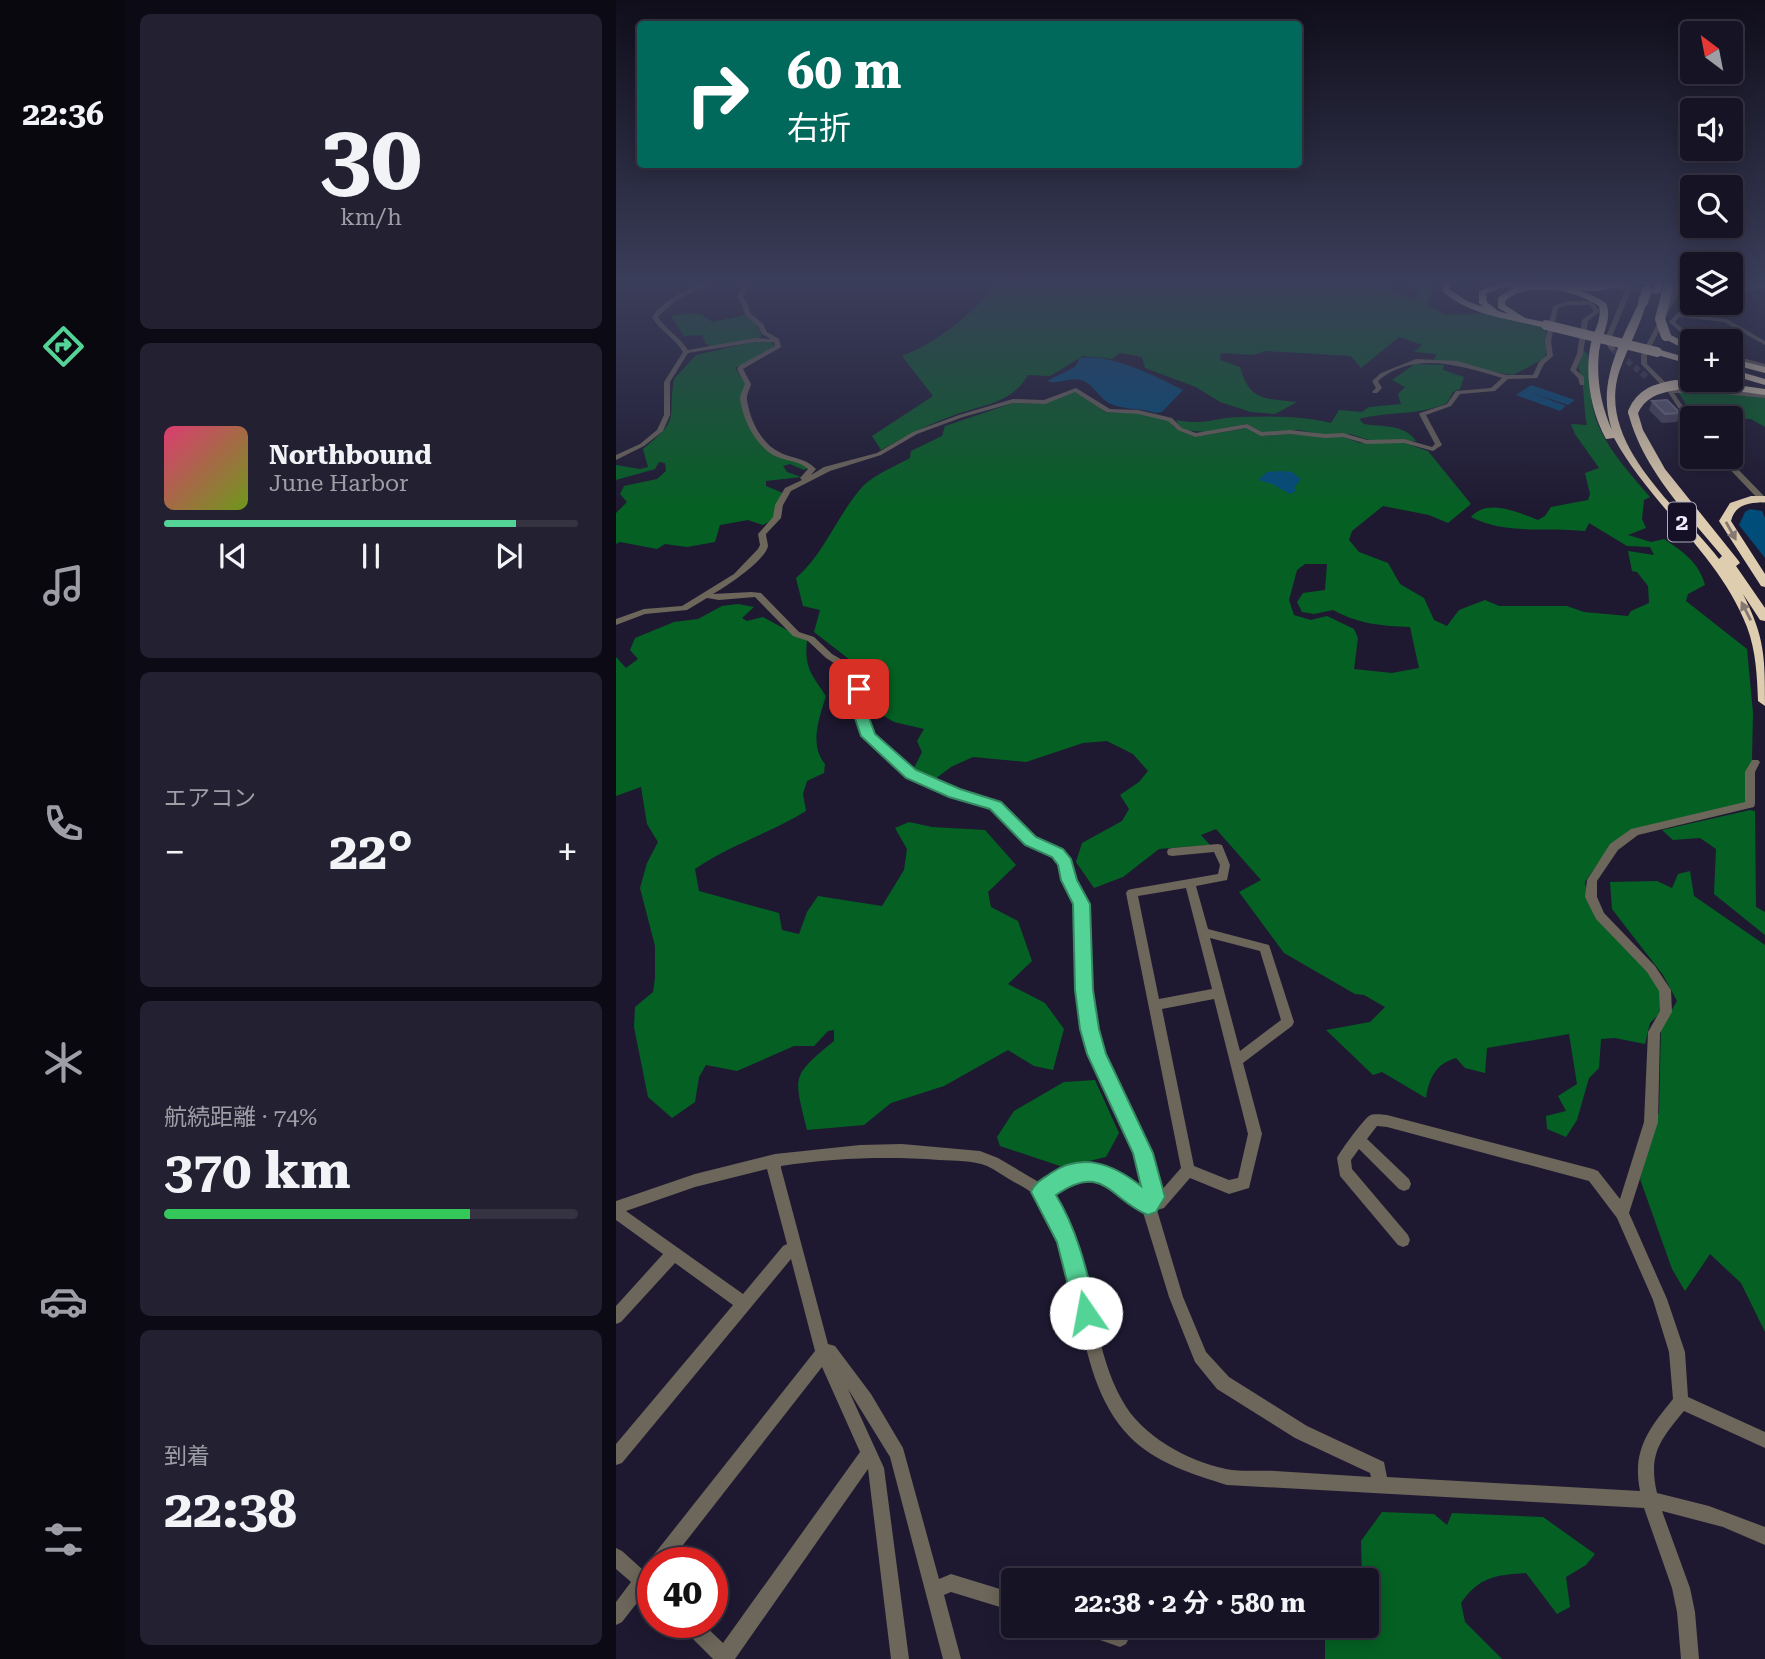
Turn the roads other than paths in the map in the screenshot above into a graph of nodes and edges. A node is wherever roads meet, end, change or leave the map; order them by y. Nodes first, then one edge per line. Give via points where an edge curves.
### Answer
1 (683, 357) edge
2 (761, 357) edge
3 (1549, 357) edge
4 (1579, 357) edge
5 (1595, 357) edge
6 (1600, 357) edge
7 (1621, 357) edge
8 (1630, 357) edge
9 (1644, 357) edge
10 (1743, 362) edge
11 (1765, 368) edge
12 (1743, 375) edge
13 (1506, 377) junction
14 (1647, 377) tunnel mouth
15 (1595, 379) junction
16 (1765, 381) edge
17 (1582, 384) dead end
18 (1673, 388) junction
19 (1375, 392) dead end
20 (1765, 394) edge
21 (1682, 406) edge
22 (1680, 417) edge
23 (616, 458) edge
24 (1734, 469) edge
25 (803, 480) junction
26 (1764, 500) edge
27 (1697, 541) junction
28 (1765, 583) edge
29 (706, 595) junction
30 (1765, 608) edge
31 (1765, 617) edge
32 (616, 622) edge
33 (1765, 701) edge
34 (1755, 762) dead end
35 (1172, 852) dead end
36 (1190, 883) junction
37 (1203, 932) junction
38 (1219, 993) junction
39 (1155, 1006) junction
40 (1236, 1061) junction
41 (1358, 1139) junction
42 (775, 1160) junction
43 (1188, 1170) junction
44 (1404, 1184) dead end
45 (1042, 1192) junction
46 (1148, 1205) junction
47 (617, 1207) edge
48 (1622, 1213) junction
49 (1403, 1240) dead end
50 (795, 1247) junction
51 (674, 1253) junction
52 (744, 1304) junction
53 (616, 1317) edge
54 (823, 1353) junction
55 (1681, 1402) junction
56 (1765, 1440) edge
57 (869, 1454) junction
58 (616, 1457) edge
59 (1380, 1485) junction
60 (1650, 1500) junction
61 (1765, 1536) edge
62 (671, 1547) edge
63 (616, 1558) edge
64 (637, 1572) edge
65 (934, 1590) junction
66 (637, 1594) edge
67 (1001, 1598) edge
68 (616, 1616) edge
69 (705, 1638) edge
70 (726, 1658) edge
71 (900, 1659) edge
72 (952, 1659) edge
73 (1690, 1659) edge

1 - 23 street via 667,382 667,415 660,431
2 - 25 street via 740,369 748,384 743,398 752,427 774,452 811,466
3 - 13 street via 1538,374
4 - 17 street via 1573,370
5 - 15 highway
6 - 15 highway
7 - 27 highway, 2 via 1610,394 1612,417 1630,457
8 - 31 highway, 2 via 1621,404 1627,430 1653,474 1731,567
9 - 18 street via 1644,364
10 - 11 highway
12 - 16 highway
13 - 19 street via 1457,363 1416,361 1382,374 1375,381
13 - 25 street via 1493,390 1458,392 1449,405 1423,415 1439,445 1433,449 1343,435 1261,434 1247,426 1195,435 1170,419 1108,411 1076,390 1045,402 1013,401 961,416 915,433 879,454
14 - 22 street
15 - 27 highway via 1600,416 1617,450
18 - 20 highway via 1708,384
18 - 21 street
18 - 30 highway, bridge via 1644,395 1636,402 1633,412 1642,438 1661,472 1743,573
24 - 26 street
25 - 29 street via 784,496 777,519 762,534 762,550 737,576
26 -> 28 highway via 1737,503 1728,510 1725,521
33 -> 27 highway, 2 via 1762,660 1751,620
29 - 32 street via 684,608 645,612
29 - 46 street via 758,595 796,634 811,639 846,666 859,689 857,704 869,736 878,746 911,774 995,806 1017,831 1058,853 1066,863 1082,904 1090,1029 1143,1153 1154,1197
34 - 48 street via 1750,804 1635,832 1614,847 1592,880 1591,897 1600,916 1665,990 1666,1012 1654,1032 1651,1122
35 - 36 street via 1218,848 1225,865 1223,877
36 - 37 street
36 - 39 street via 1132,893
37 - 38 street
37 - 40 street via 1265,948 1288,1022
38 - 39 street
38 - 40 street
39 - 43 street
40 - 43 street via 1255,1134 1244,1183 1229,1187
41 - 44 street
41 - 48 street via 1374,1120 1387,1121 1593,1176
41 - 49 street via 1344,1158 1345,1171
42 - 45 street via 915,1150 986,1159
42 - 47 street
42 - 50 street
43 - 46 street via 1159,1203
45 - 46 street via 1065,1176 1100,1172
45 - 59 street via 1061,1223 1075,1261 1097,1365 1129,1427 1193,1468 1227,1477
46 - 59 street via 1200,1357 1223,1383 1301,1432 1378,1468
47 - 51 street via 619,1214
48 - 55 street via 1660,1299 1677,1352
50 - 52 street
50 - 54 street
51 - 52 street
51 - 53 street
52 - 58 street
54 - 57 street
54 - 62 street
54 - 65 street via 830,1351 897,1454
55 - 56 street
55 - 60 street via 1648,1450
57 - 70 street
57 - 71 street via 876,1468
59 - 60 street
60 - 61 street via 1694,1509
60 - 73 street via 1685,1604
63 - 64 street
65 - 67 street via 951,1583
65 - 72 street
66 - 68 street
69 - 70 street

